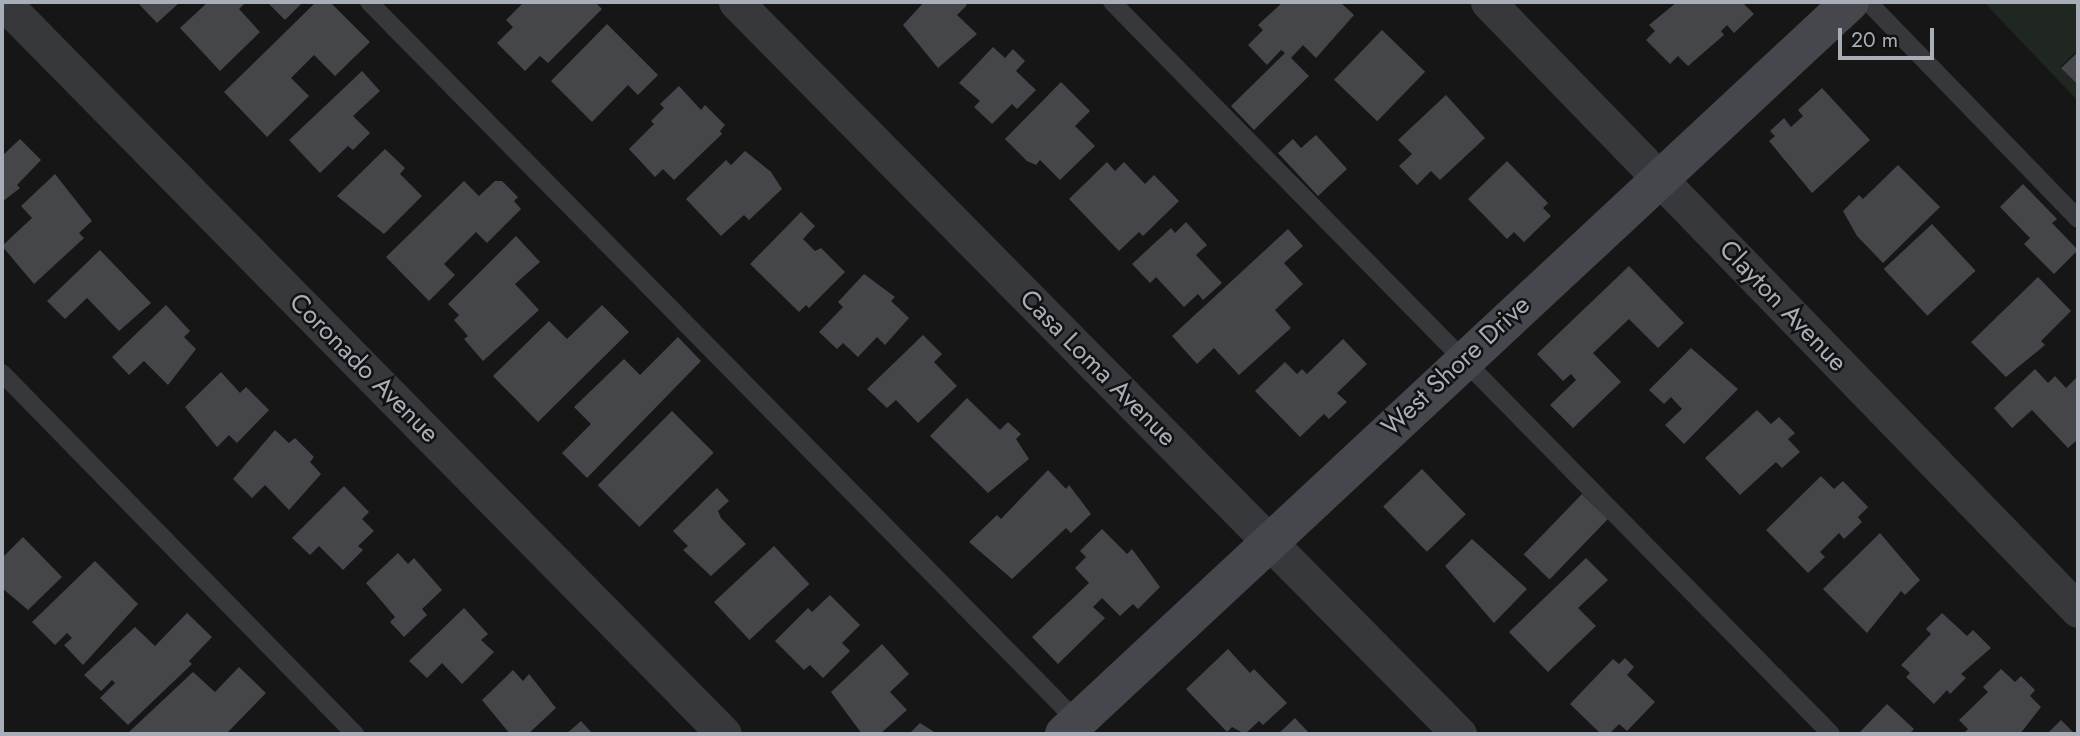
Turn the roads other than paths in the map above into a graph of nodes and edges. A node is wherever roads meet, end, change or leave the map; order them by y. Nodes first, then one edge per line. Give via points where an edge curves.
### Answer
1 (369, 2) edge
2 (736, 2) edge
3 (1112, 2) edge
4 (1488, 2) edge
5 (1850, 2) edge
6 (1868, 2) edge
7 (10, 9) edge
8 (1660, 179) junction
9 (2078, 219) edge
10 (1463, 358) junction
11 (2, 373) edge
12 (1270, 541) junction
13 (2078, 610) edge
14 (1077, 730) edge
15 (355, 734) edge
16 (724, 734) edge
17 (1459, 734) edge
18 (1831, 734) edge

1 - 14 lane
2 - 12 street, Casa Loma Avenue
3 - 10 lane
4 - 8 street, Clayton Avenue
5 - 8 street, West Shore Drive
6 - 9 lane
7 - 16 street, Coronado Avenue
8 - 10 street, West Shore Drive
8 - 13 street, Clayton Avenue
10 - 12 street, West Shore Drive
10 - 18 lane
11 - 15 lane
12 - 14 street, West Shore Drive
12 - 17 street, Casa Loma Avenue

